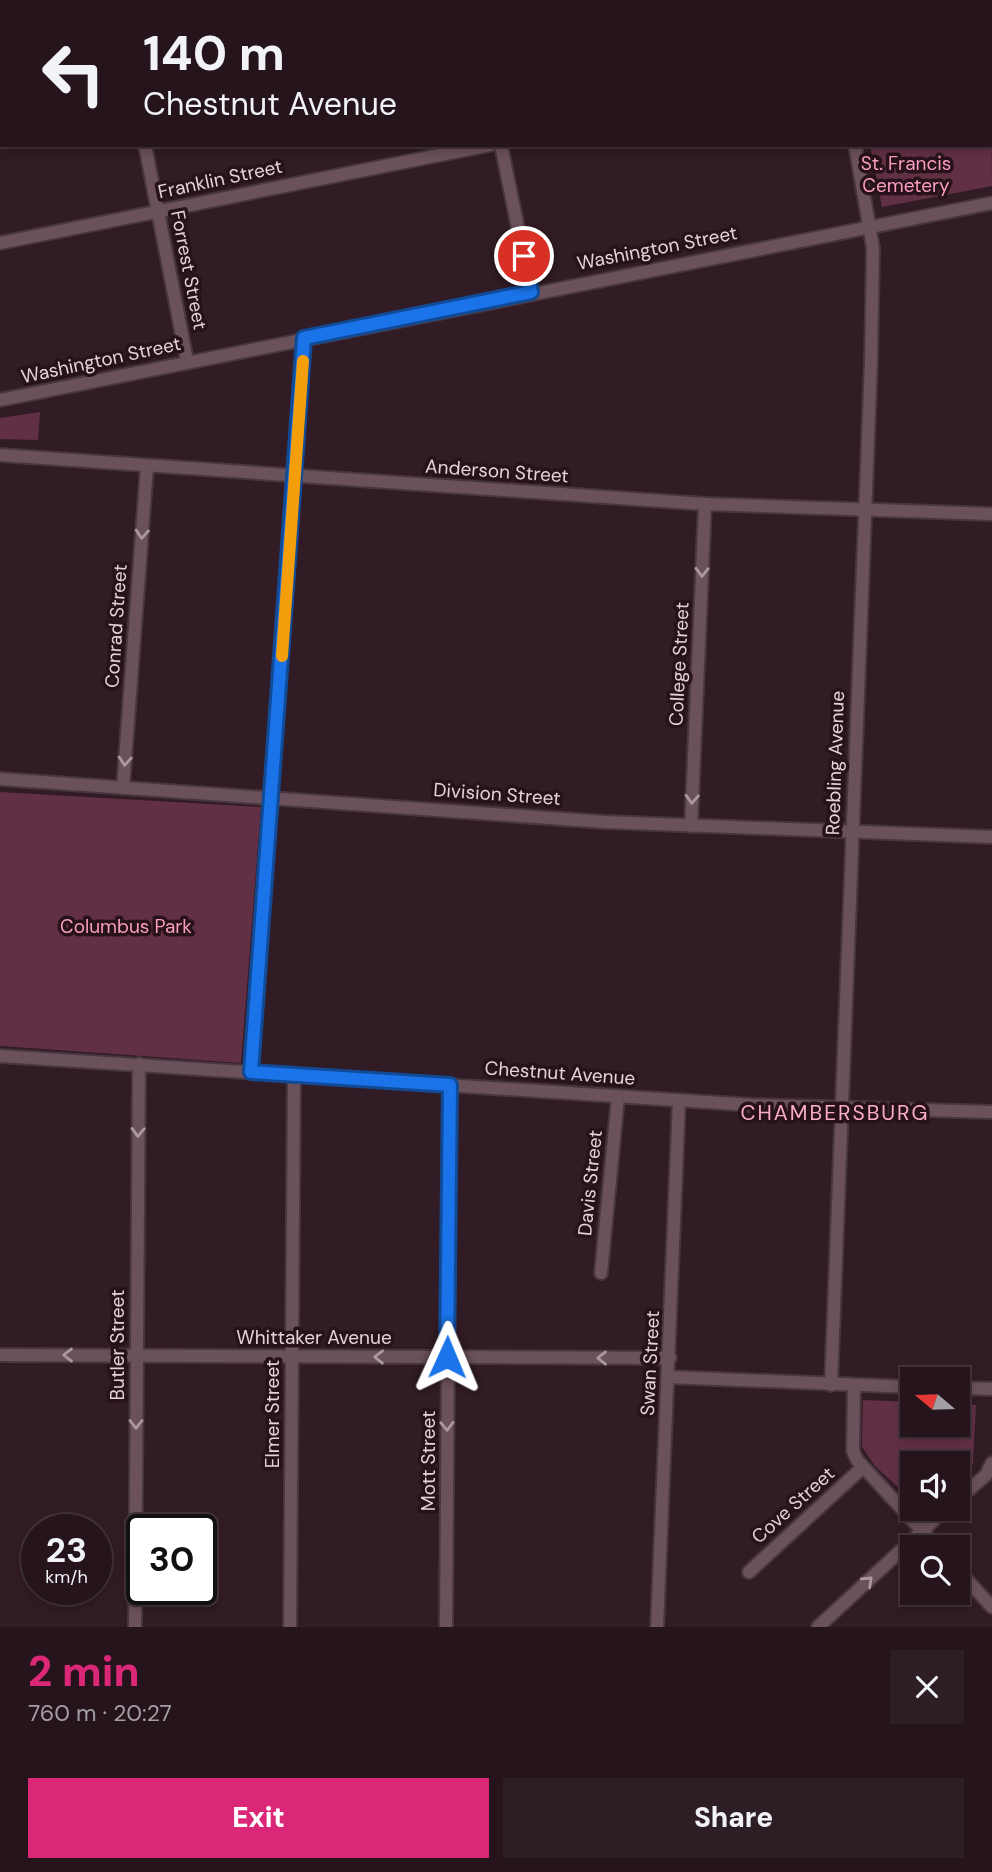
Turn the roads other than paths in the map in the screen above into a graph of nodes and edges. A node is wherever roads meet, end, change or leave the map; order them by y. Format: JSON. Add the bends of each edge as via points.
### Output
{"nodes":[{"id":1,"x":145,"y":147,"type":"edge"},
{"id":2,"x":480,"y":147,"type":"edge"},
{"id":3,"x":501,"y":147,"type":"edge"},
{"id":4,"x":855,"y":147,"type":"edge"},
{"id":5,"x":992,"y":202,"type":"edge"},
{"id":6,"x":158,"y":212,"type":"junction"},
{"id":7,"x":871,"y":225,"type":"junction"},
{"id":8,"x":0,"y":243,"type":"edge"},
{"id":9,"x":531,"y":292,"type":"junction"},
{"id":10,"x":304,"y":338,"type":"junction"},
{"id":11,"x":187,"y":361,"type":"junction"},
{"id":12,"x":0,"y":400,"type":"edge"},
{"id":13,"x":0,"y":455,"type":"edge"},
{"id":14,"x":147,"y":466,"type":"junction"},
{"id":15,"x":296,"y":476,"type":"junction"},
{"id":16,"x":705,"y":504,"type":"junction"},
{"id":17,"x":864,"y":509,"type":"junction"},
{"id":18,"x":992,"y":514,"type":"edge"},
{"id":19,"x":0,"y":779,"type":"edge"},
{"id":20,"x":123,"y":788,"type":"junction"},
{"id":21,"x":272,"y":797,"type":"junction"},
{"id":22,"x":691,"y":827,"type":"junction"},
{"id":23,"x":852,"y":832,"type":"junction"},
{"id":24,"x":992,"y":836,"type":"edge"},
{"id":25,"x":0,"y":1056,"type":"edge"},
{"id":26,"x":139,"y":1064,"type":"junction"},
{"id":27,"x":251,"y":1072,"type":"junction"},
{"id":28,"x":293,"y":1075,"type":"junction"},
{"id":29,"x":450,"y":1085,"type":"junction"},
{"id":30,"x":618,"y":1097,"type":"junction"},
{"id":31,"x":679,"y":1101,"type":"junction"},
{"id":32,"x":842,"y":1108,"type":"junction"},
{"id":33,"x":992,"y":1112,"type":"edge"},
{"id":34,"x":601,"y":1273,"type":"dead end"},
{"id":35,"x":0,"y":1355,"type":"edge"},
{"id":36,"x":136,"y":1355,"type":"junction"},
{"id":37,"x":292,"y":1355,"type":"junction"},
{"id":38,"x":447,"y":1357,"type":"junction"},
{"id":39,"x":670,"y":1358,"type":"junction"},
{"id":40,"x":668,"y":1377,"type":"junction"},
{"id":41,"x":831,"y":1385,"type":"junction"},
{"id":42,"x":855,"y":1386,"type":"junction"},
{"id":43,"x":900,"y":1387,"type":"edge"},
{"id":44,"x":970,"y":1388,"type":"edge"},
{"id":45,"x":992,"y":1389,"type":"edge"},
{"id":46,"x":992,"y":1463,"type":"edge"},
{"id":47,"x":863,"y":1468,"type":"junction"},
{"id":48,"x":970,"y":1489,"type":"edge"},
{"id":49,"x":933,"y":1521,"type":"edge"},
{"id":50,"x":922,"y":1531,"type":"junction"},
{"id":51,"x":926,"y":1535,"type":"edge"},
{"id":52,"x":749,"y":1572,"type":"dead end"},
{"id":53,"x":970,"y":1583,"type":"edge"},
{"id":54,"x":992,"y":1607,"type":"edge"},
{"id":55,"x":135,"y":1627,"type":"edge"},
{"id":56,"x":290,"y":1627,"type":"edge"},
{"id":57,"x":446,"y":1627,"type":"edge"},
{"id":58,"x":657,"y":1627,"type":"edge"},
{"id":59,"x":818,"y":1627,"type":"edge"}],
"edges":[{"from":1,"to":6,"type":"street","name":"Forrest Street"},
{"from":2,"to":6,"type":"street","name":"Franklin Street"},
{"from":3,"to":9,"type":"street"},
{"from":4,"to":7,"type":"street","name":"Roebling Avenue"},
{"from":5,"to":7,"type":"street","name":"Washington Street"},
{"from":6,"to":8,"type":"street","name":"Franklin Street"},
{"from":6,"to":11,"type":"street","name":"Forrest Street"},
{"from":7,"to":9,"type":"street","name":"Washington Street"},
{"from":7,"to":17,"type":"street","name":"Roebling Avenue"},
{"from":9,"to":10,"type":"street","name":"Washington Street"},
{"from":10,"to":11,"type":"street","name":"Washington Street"},
{"from":10,"to":15,"type":"street"},
{"from":11,"to":12,"type":"street","name":"Washington Street"},
{"from":13,"to":14,"type":"street","name":"Anderson Street"},
{"from":14,"to":15,"type":"street","name":"Anderson Street"},
{"from":14,"to":20,"type":"street","name":"Conrad Street","one_way":true},
{"from":15,"to":16,"type":"street","name":"Anderson Street"},
{"from":15,"to":21,"type":"street"},
{"from":16,"to":17,"type":"street","name":"Anderson Street"},
{"from":16,"to":22,"type":"street","name":"College Street","one_way":true},
{"from":17,"to":18,"type":"street","name":"Anderson Street"},
{"from":17,"to":23,"type":"street","name":"Roebling Avenue"},
{"from":19,"to":20,"type":"street","name":"Division Street"},
{"from":20,"to":21,"type":"street","name":"Division Street"},
{"from":21,"to":22,"type":"street","name":"Division Street"},
{"from":21,"to":27,"type":"street"},
{"from":22,"to":23,"type":"street","name":"Division Street"},
{"from":23,"to":24,"type":"street","name":"Division Street"},
{"from":23,"to":32,"type":"street","name":"Roebling Avenue"},
{"from":25,"to":26,"type":"street","name":"Chestnut Avenue"},
{"from":26,"to":27,"type":"street","name":"Chestnut Avenue"},
{"from":26,"to":36,"type":"street","name":"Butler Street","one_way":true},
{"from":27,"to":28,"type":"street","name":"Chestnut Avenue"},
{"from":28,"to":29,"type":"street","name":"Chestnut Avenue"},
{"from":28,"to":37,"type":"street","name":"Elmer Street"},
{"from":29,"to":30,"type":"street","name":"Chestnut Avenue"},
{"from":29,"to":38,"type":"street","name":"Mott Street"},
{"from":30,"to":31,"type":"street","name":"Chestnut Avenue"},
{"from":30,"to":34,"type":"street","name":"Davis Street"},
{"from":31,"to":32,"type":"street","name":"Chestnut Avenue"},
{"from":31,"to":39,"type":"street","name":"Swan Street"},
{"from":32,"to":33,"type":"street","name":"Chestnut Avenue"},
{"from":32,"to":41,"type":"street","name":"Roebling Avenue"},
{"from":36,"to":35,"type":"street","name":"Whittaker Avenue","one_way":true},
{"from":36,"to":37,"type":"street","name":"Whittaker Avenue"},
{"from":36,"to":55,"type":"street","name":"Butler Street","one_way":true},
{"from":38,"to":37,"type":"street","name":"Whittaker Avenue","one_way":true},
{"from":37,"to":56,"type":"street","name":"Elmer Street"},
{"from":39,"to":38,"type":"street","name":"Whittaker Avenue","one_way":true},
{"from":38,"to":57,"type":"street","name":"Mott Street","one_way":true},
{"from":39,"to":40,"type":"street","name":"Swan Street"},
{"from":40,"to":41,"type":"street"},
{"from":40,"to":58,"type":"street","name":"Swan Street"},
{"from":41,"to":42,"type":"street"},
{"from":42,"to":43,"type":"street"},
{"from":42,"to":47,"type":"street","via":[[853,1451]]},
{"from":44,"to":45,"type":"street"},
{"from":46,"to":48,"type":"street"},
{"from":47,"to":50,"type":"street"},
{"from":47,"to":52,"type":"street","name":"Cove Street"},
{"from":49,"to":50,"type":"street"},
{"from":50,"to":51,"type":"street"},
{"from":59,"to":50,"type":"street","one_way":true},
{"from":53,"to":54,"type":"street"}]}
